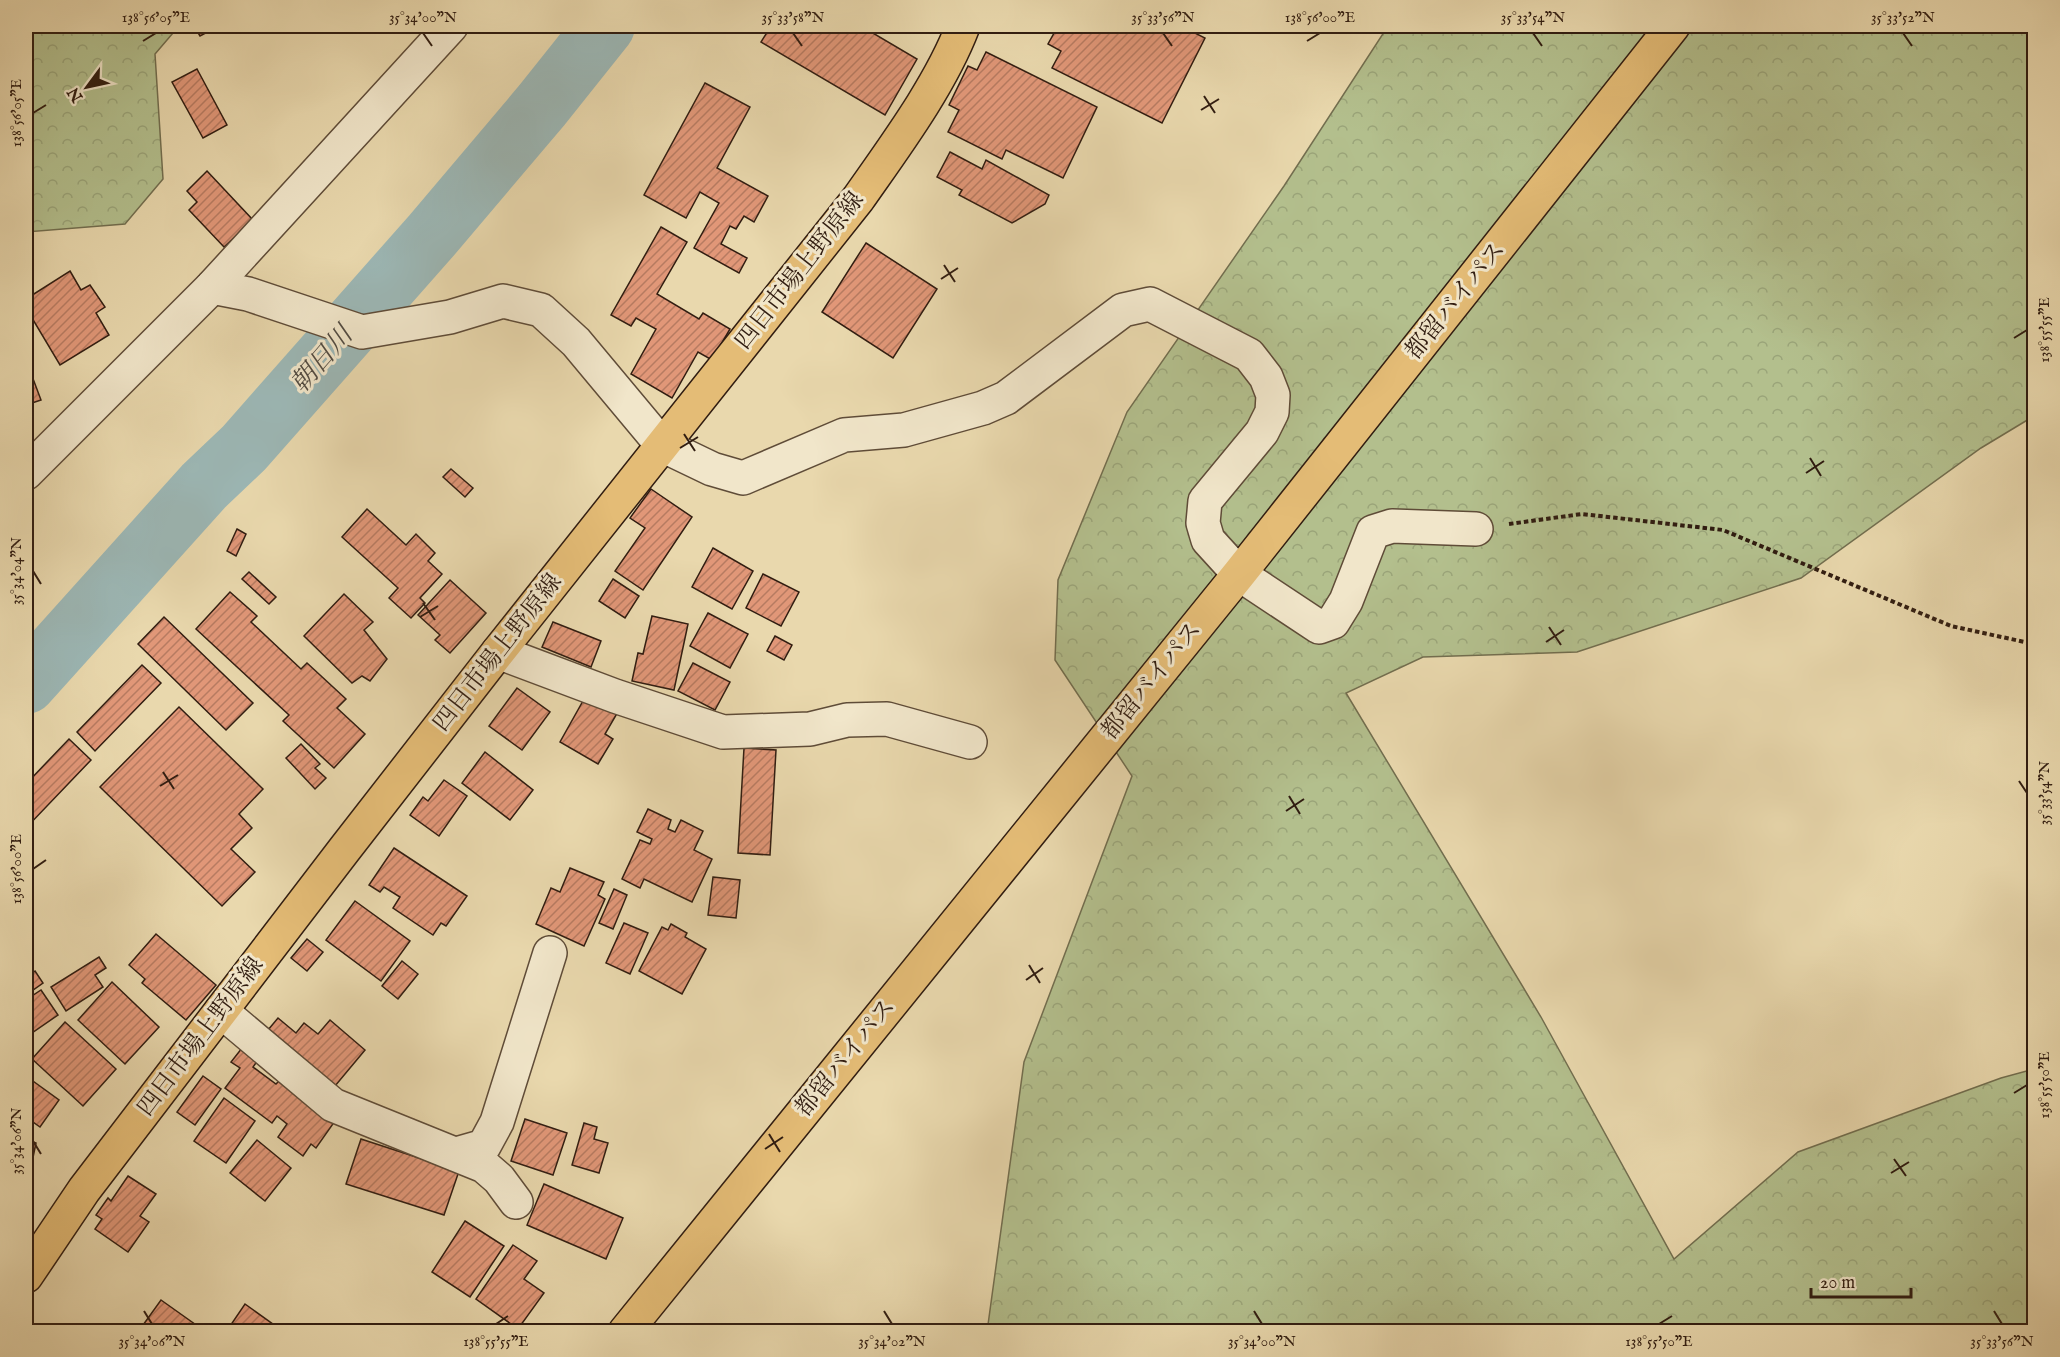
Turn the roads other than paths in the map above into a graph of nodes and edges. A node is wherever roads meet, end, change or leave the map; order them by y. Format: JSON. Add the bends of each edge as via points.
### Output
{"nodes":[{"id":1,"x":451,"y":26,"type":"edge"},
{"id":2,"x":963,"y":26,"type":"edge"},
{"id":3,"x":1673,"y":26,"type":"edge"},
{"id":4,"x":212,"y":287,"type":"junction"},
{"id":5,"x":662,"y":446,"type":"junction"},
{"id":6,"x":26,"y":473,"type":"edge"},
{"id":7,"x":1476,"y":529,"type":"road end"},
{"id":8,"x":1239,"y":574,"type":"junction"},
{"id":9,"x":498,"y":652,"type":"junction"},
{"id":10,"x":970,"y":742,"type":"dead end"},
{"id":11,"x":550,"y":953,"type":"dead end"},
{"id":12,"x":221,"y":1011,"type":"junction"},
{"id":13,"x":456,"y":1154,"type":"junction"},
{"id":14,"x":516,"y":1202,"type":"dead end"},
{"id":15,"x":26,"y":1276,"type":"edge"},
{"id":16,"x":625,"y":1332,"type":"edge"}],
"edges":[{"from":1,"to":4,"type":"street"},
{"from":2,"to":5,"type":"main road","name":"四日市場上野原線","via":[[912,121],[858,199]]},
{"from":3,"to":8,"type":"main road","name":"都留バイパス"},
{"from":4,"to":5,"type":"street","via":[[248,294],[362,332],[450,317],[503,301],[541,310],[576,342]]},
{"from":4,"to":6,"type":"street"},
{"from":5,"to":8,"type":"street","via":[[712,469],[743,478],[844,435],[904,430],[983,408],[1006,398],[1123,310],[1150,304],[1249,355],[1266,377],[1273,395],[1272,412],[1262,432],[1206,501],[1203,523],[1208,540]]},
{"from":5,"to":9,"type":"main road","name":"四日市場上野原線"},
{"from":7,"to":8,"type":"street","via":[[1392,526],[1373,532],[1346,601],[1333,622],[1319,627]]},
{"from":8,"to":16,"type":"main road","name":"都留バイパス"},
{"from":9,"to":10,"type":"street","via":[[723,732],[810,729],[846,720],[886,719]]},
{"from":9,"to":12,"type":"main road","name":"四日市場上野原線"},
{"from":11,"to":13,"type":"street","via":[[497,1122],[484,1146]]},
{"from":12,"to":13,"type":"street","via":[[333,1105]]},
{"from":12,"to":15,"type":"main road","name":"四日市場上野原線","via":[[84,1190]]},
{"from":13,"to":14,"type":"street","via":[[484,1166]]}]}
